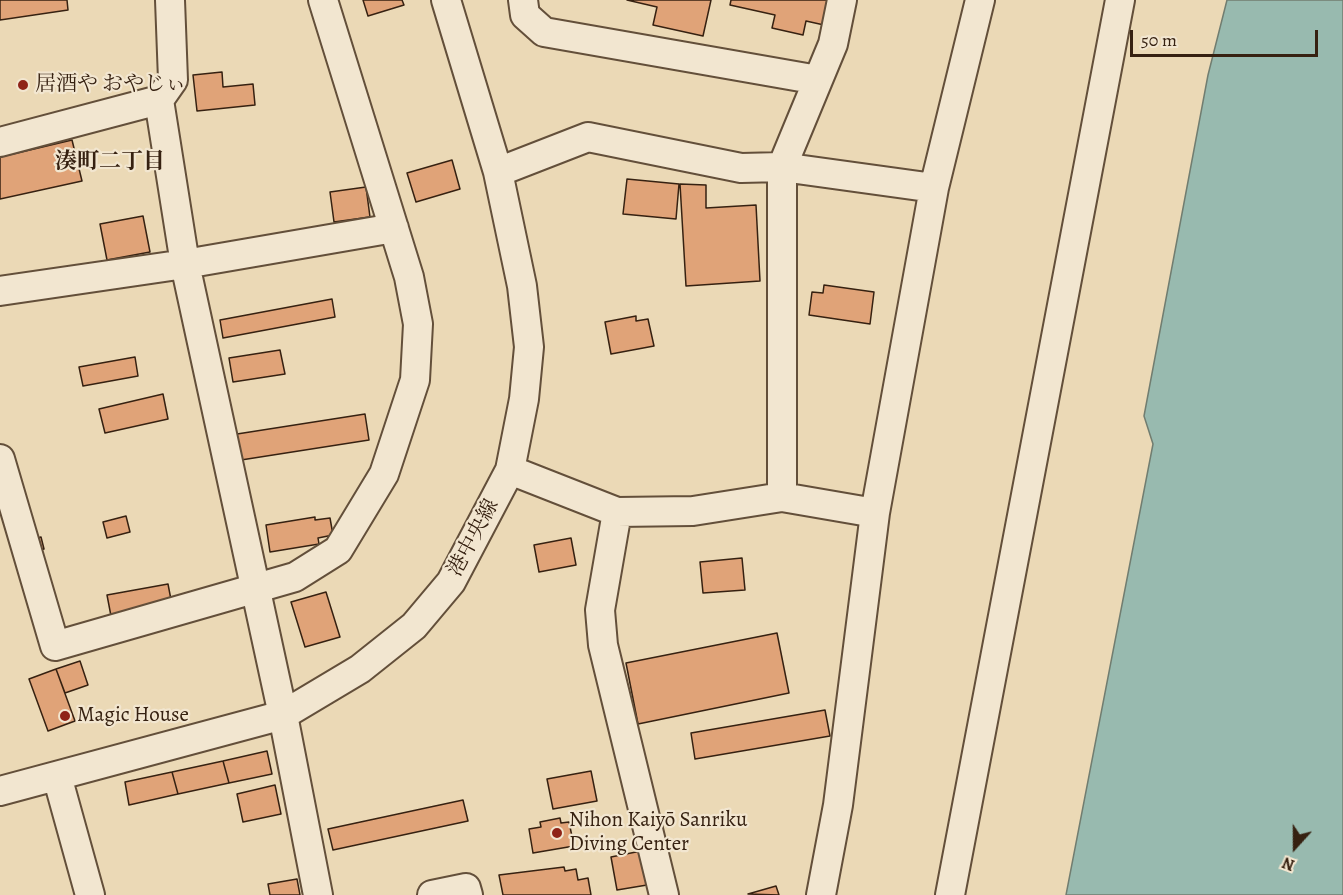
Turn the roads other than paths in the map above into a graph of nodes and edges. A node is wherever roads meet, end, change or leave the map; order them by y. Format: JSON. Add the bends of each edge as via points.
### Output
{"nodes":[{"id":1,"x":170,"y":0,"type":"edge"},
{"id":2,"x":322,"y":0,"type":"edge"},
{"id":3,"x":446,"y":0,"type":"edge"},
{"id":4,"x":523,"y":0,"type":"edge"},
{"id":5,"x":842,"y":0,"type":"edge"},
{"id":6,"x":980,"y":0,"type":"edge"},
{"id":7,"x":1120,"y":0,"type":"edge"},
{"id":8,"x":818,"y":80,"type":"junction"},
{"id":9,"x":159,"y":100,"type":"junction"},
{"id":10,"x":0,"y":142,"type":"edge"},
{"id":11,"x":782,"y":167,"type":"junction"},
{"id":12,"x":498,"y":172,"type":"junction"},
{"id":13,"x":934,"y":188,"type":"junction"},
{"id":14,"x":394,"y":228,"type":"junction"},
{"id":15,"x":185,"y":264,"type":"junction"},
{"id":16,"x":0,"y":291,"type":"edge"},
{"id":17,"x":0,"y":459,"type":"edge"},
{"id":18,"x":510,"y":470,"type":"junction"},
{"id":19,"x":782,"y":496,"type":"junction"},
{"id":20,"x":617,"y":512,"type":"junction"},
{"id":21,"x":876,"y":513,"type":"junction"},
{"id":22,"x":256,"y":590,"type":"junction"},
{"id":23,"x":283,"y":715,"type":"junction"},
{"id":24,"x":57,"y":776,"type":"junction"},
{"id":25,"x":0,"y":791,"type":"edge"},
{"id":26,"x":90,"y":895,"type":"edge"},
{"id":27,"x":318,"y":895,"type":"edge"},
{"id":28,"x":432,"y":895,"type":"edge"},
{"id":29,"x":468,"y":895,"type":"edge"},
{"id":30,"x":664,"y":895,"type":"edge"},
{"id":31,"x":821,"y":895,"type":"edge"},
{"id":32,"x":950,"y":895,"type":"edge"}],
"edges":[{"from":1,"to":9,"type":"street","via":[[173,80]]},
{"from":2,"to":14,"type":"street"},
{"from":3,"to":12,"type":"street","name":"港中央線"},
{"from":4,"to":8,"type":"street","via":[[525,15],[544,32]]},
{"from":5,"to":8,"type":"street","via":[[833,44]]},
{"from":6,"to":13,"type":"street"},
{"from":7,"to":32,"type":"street"},
{"from":8,"to":11,"type":"street"},
{"from":9,"to":10,"type":"street"},
{"from":9,"to":15,"type":"street"},
{"from":11,"to":12,"type":"street","via":[[741,168],[588,137]]},
{"from":11,"to":13,"type":"street"},
{"from":11,"to":19,"type":"street"},
{"from":12,"to":18,"type":"street","name":"港中央線","via":[[522,286],[529,347]]},
{"from":13,"to":21,"type":"street"},
{"from":14,"to":15,"type":"street"},
{"from":14,"to":22,"type":"street","via":[[418,324],[415,380],[384,474],[338,550],[295,577]]},
{"from":15,"to":16,"type":"street"},
{"from":15,"to":22,"type":"street"},
{"from":17,"to":22,"type":"street","via":[[55,646]]},
{"from":18,"to":20,"type":"street"},
{"from":18,"to":23,"type":"street","name":"港中央線","via":[[451,582],[414,627],[360,669]]},
{"from":19,"to":20,"type":"street","via":[[693,511]]},
{"from":19,"to":21,"type":"street"},
{"from":20,"to":30,"type":"street","via":[[600,610],[603,645]]},
{"from":21,"to":31,"type":"street","via":[[838,805]]},
{"from":22,"to":23,"type":"street"},
{"from":23,"to":24,"type":"street","name":"港中央線"},
{"from":23,"to":27,"type":"street"},
{"from":24,"to":25,"type":"street","name":"港中央線"},
{"from":24,"to":26,"type":"street"},
{"from":28,"to":29,"type":"street","via":[[466,888]]}]}
